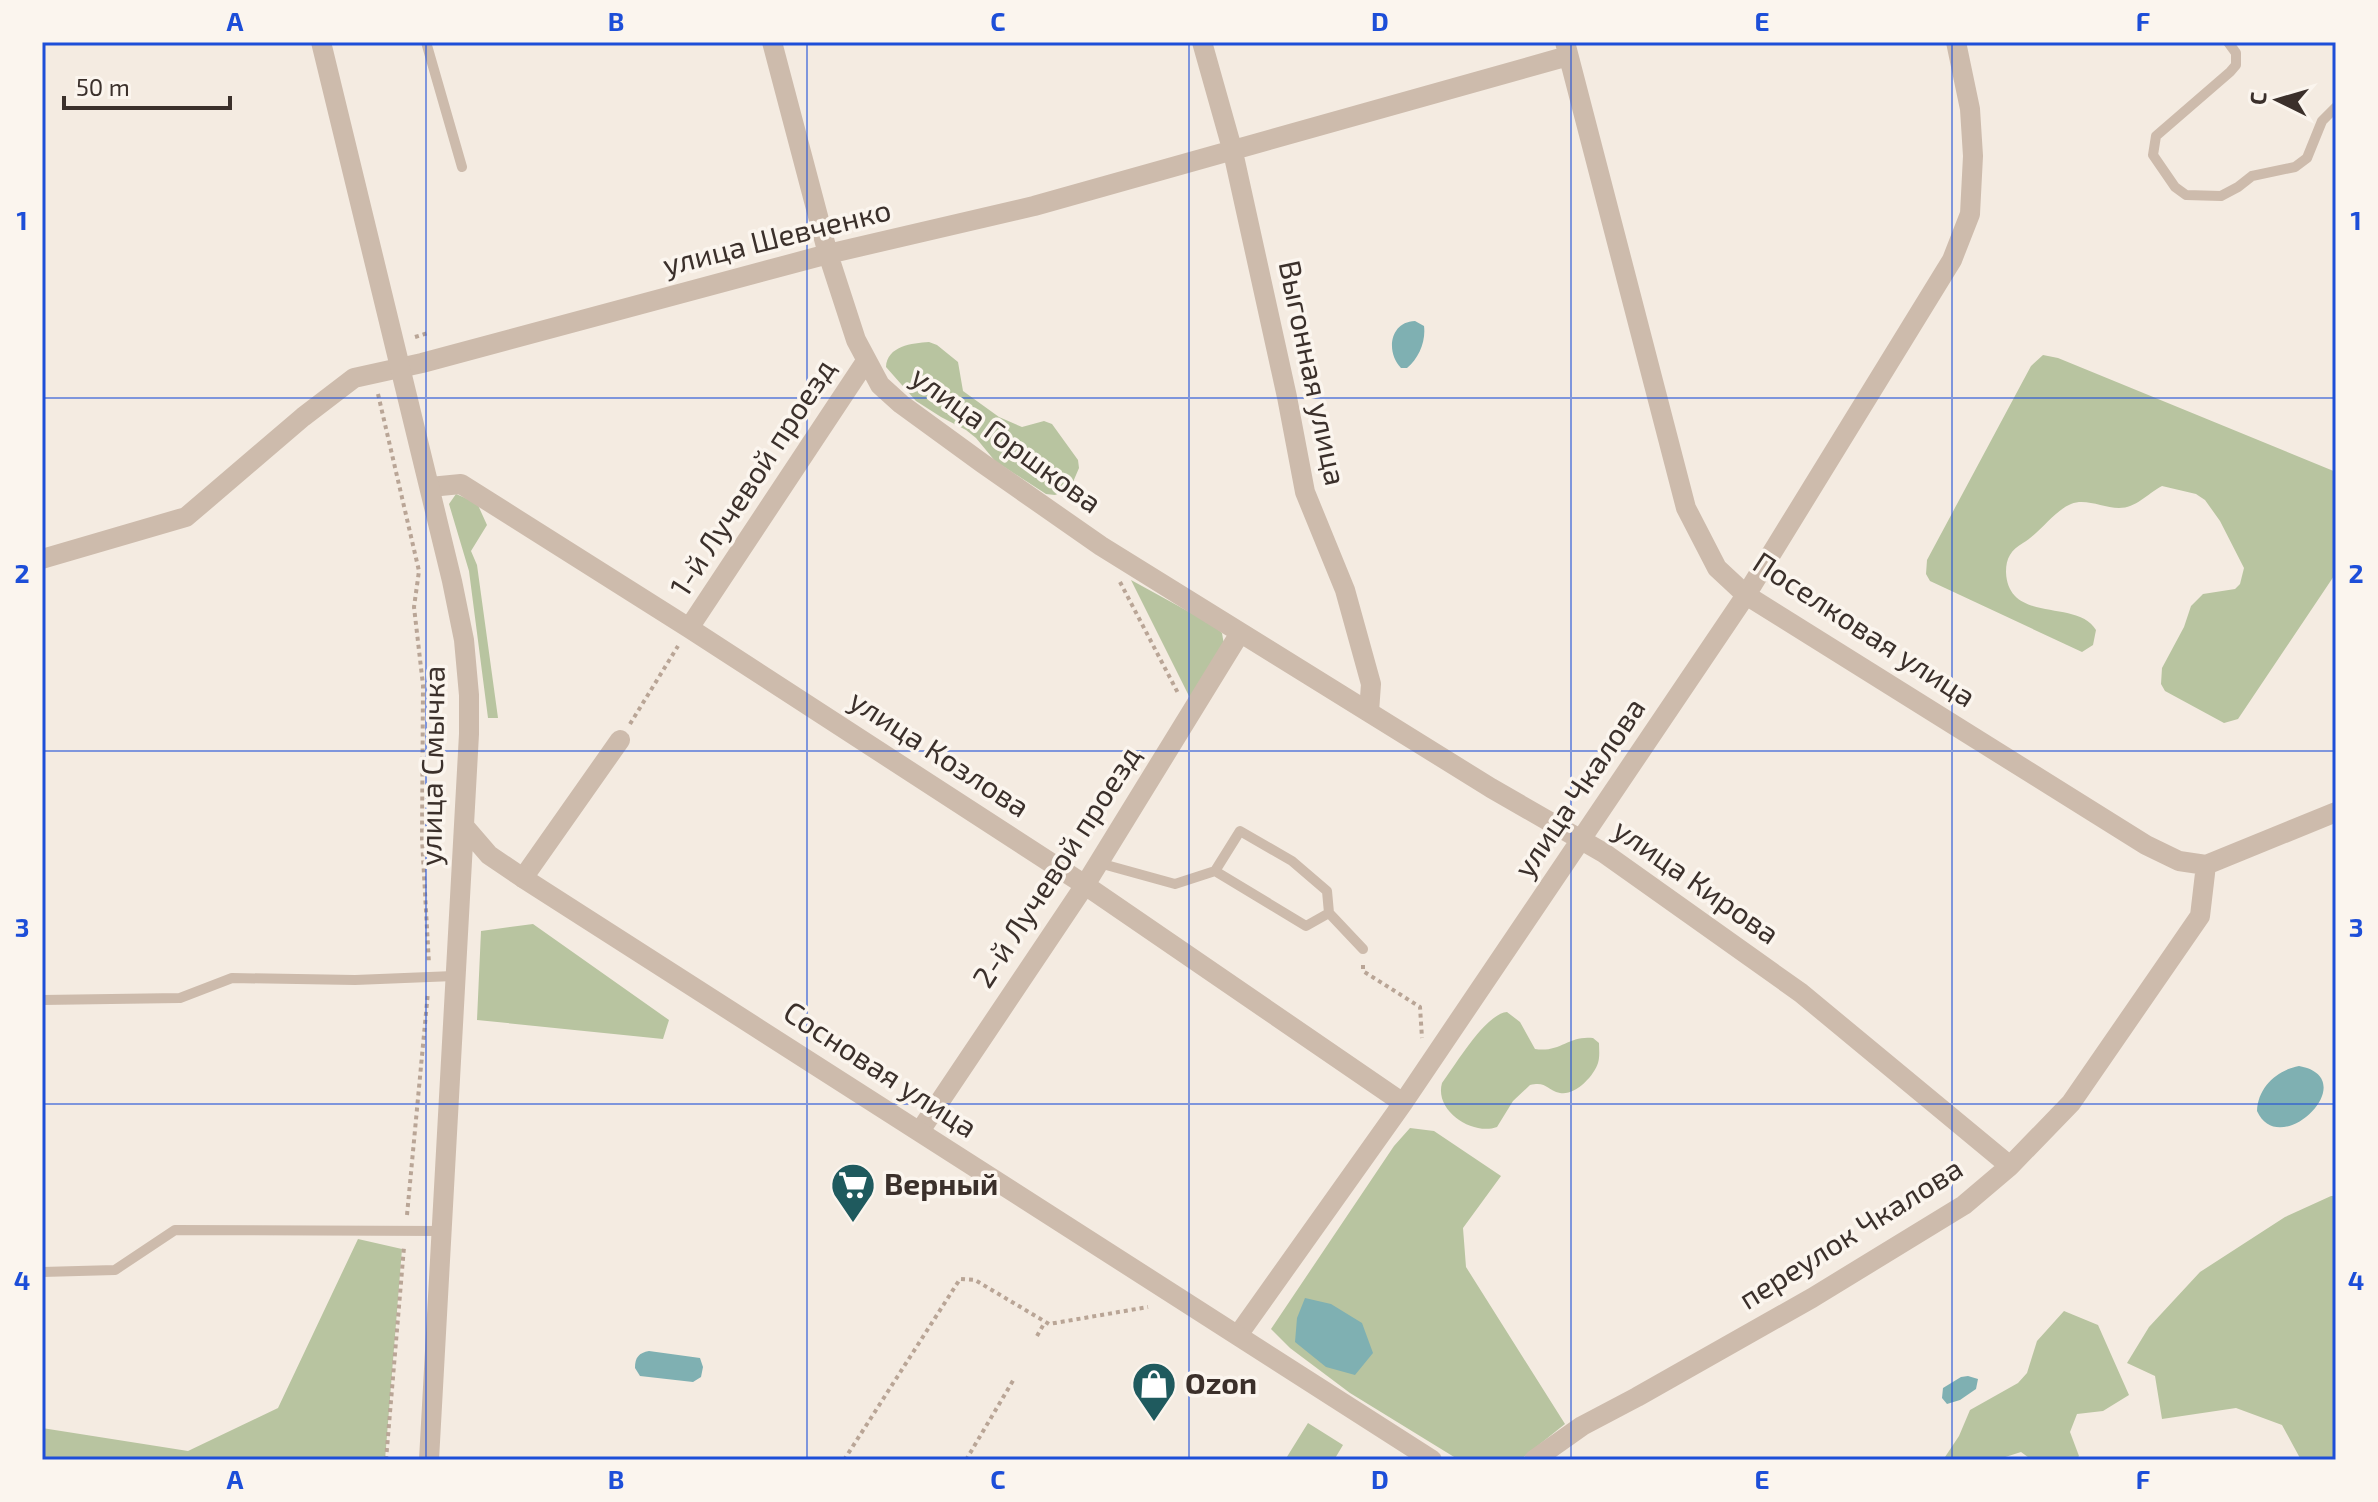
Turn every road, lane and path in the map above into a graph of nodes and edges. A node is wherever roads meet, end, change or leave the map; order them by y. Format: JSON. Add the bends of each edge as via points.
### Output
{"nodes":[{"id":1,"x":321,"y":42,"type":"edge"},
{"id":2,"x":426,"y":42,"type":"edge"},
{"id":3,"x":772,"y":42,"type":"edge"},
{"id":4,"x":1202,"y":42,"type":"edge"},
{"id":5,"x":1956,"y":42,"type":"edge"},
{"id":6,"x":2228,"y":42,"type":"edge"},
{"id":7,"x":1566,"y":49,"type":"edge"},
{"id":8,"x":2336,"y":107,"type":"edge"},
{"id":9,"x":1233,"y":152,"type":"junction"},
{"id":10,"x":462,"y":167,"type":"dead end"},
{"id":11,"x":828,"y":254,"type":"junction"},
{"id":12,"x":866,"y":361,"type":"junction"},
{"id":13,"x":399,"y":368,"type":"junction"},
{"id":14,"x":373,"y":374,"type":"junction"},
{"id":15,"x":430,"y":487,"type":"junction"},
{"id":16,"x":1101,"y":546,"type":"junction"},
{"id":17,"x":42,"y":559,"type":"edge"},
{"id":18,"x":1746,"y":595,"type":"junction"},
{"id":19,"x":689,"y":628,"type":"junction"},
{"id":20,"x":1240,"y":633,"type":"junction"},
{"id":21,"x":1369,"y":712,"type":"junction"},
{"id":22,"x":1190,"y":715,"type":"junction"},
{"id":23,"x":620,"y":740,"type":"joint"},
{"id":24,"x":2336,"y":812,"type":"edge"},
{"id":25,"x":464,"y":826,"type":"junction"},
{"id":26,"x":1582,"y":839,"type":"junction"},
{"id":27,"x":1099,"y":863,"type":"junction"},
{"id":28,"x":2206,"y":865,"type":"junction"},
{"id":29,"x":1215,"y":871,"type":"junction"},
{"id":30,"x":523,"y":878,"type":"junction"},
{"id":31,"x":1085,"y":885,"type":"junction"},
{"id":32,"x":1329,"y":913,"type":"junction"},
{"id":33,"x":1363,"y":949,"type":"joint"},
{"id":34,"x":429,"y":976,"type":"junction"},
{"id":35,"x":454,"y":976,"type":"junction"},
{"id":36,"x":42,"y":1000,"type":"edge"},
{"id":37,"x":1425,"y":1072,"type":"junction"},
{"id":38,"x":1403,"y":1103,"type":"junction"},
{"id":39,"x":920,"y":1131,"type":"junction"},
{"id":40,"x":2010,"y":1166,"type":"junction"},
{"id":41,"x":406,"y":1231,"type":"junction"},
{"id":42,"x":441,"y":1231,"type":"junction"},
{"id":43,"x":42,"y":1272,"type":"edge"},
{"id":44,"x":1148,"y":1307,"type":"dead end"},
{"id":45,"x":1045,"y":1322,"type":"junction"},
{"id":46,"x":1238,"y":1335,"type":"junction"},
{"id":47,"x":1037,"y":1336,"type":"dead end"},
{"id":48,"x":1014,"y":1379,"type":"dead end"},
{"id":49,"x":386,"y":1460,"type":"edge"},
{"id":50,"x":429,"y":1460,"type":"edge"},
{"id":51,"x":844,"y":1460,"type":"edge"},
{"id":52,"x":966,"y":1460,"type":"edge"},
{"id":53,"x":1432,"y":1460,"type":"edge"},
{"id":54,"x":1534,"y":1460,"type":"edge"}],
"edges":[{"from":1,"to":13,"type":"street","name":"улица Смычка"},
{"from":2,"to":10,"type":"lane"},
{"from":3,"to":11,"type":"street","name":"улица Горшкова"},
{"from":4,"to":9,"type":"street","name":"Выгонная улица"},
{"from":5,"to":18,"type":"street","name":"улица Чкалова","via":[[1970,109],[1970,214],[1952,260]]},
{"from":6,"to":8,"type":"lane","via":[[2236,65],[2156,136],[2153,155],[2186,195],[2221,196],[2252,176],[2295,167],[2307,158],[2322,121]]},
{"from":7,"to":9,"type":"street","name":"улица Шевченко"},
{"from":7,"to":18,"type":"street","name":"Поселковая улица","via":[[1686,508],[1717,568]]},
{"from":9,"to":11,"type":"street","name":"улица Шевченко"},
{"from":9,"to":21,"type":"street","name":"Выгонная улица","via":[[1305,492],[1345,590],[1371,684]]},
{"from":11,"to":12,"type":"street","name":"улица Горшкова"},
{"from":11,"to":13,"type":"street","name":"улица Шевченко"},
{"from":12,"to":16,"type":"street","name":"улица Горшкова","via":[[880,385],[912,412]]},
{"from":12,"to":19,"type":"street","name":"1-й Лучевой проезд"},
{"from":13,"to":14,"type":"street","name":"улица Шевченко"},
{"from":13,"to":15,"type":"street","name":"улица Смычка"},
{"from":14,"to":17,"type":"street","name":"улица Шевченко","via":[[344,385],[186,517]]},
{"from":14,"to":34,"type":"path","via":[[419,571],[414,607],[423,685],[422,839]]},
{"from":15,"to":19,"type":"street","name":"улица Козлова","via":[[461,484]]},
{"from":15,"to":25,"type":"street","name":"улица Смычка","via":[[466,654]]},
{"from":16,"to":20,"type":"street","name":"улица Горшкова"},
{"from":16,"to":22,"type":"path"},
{"from":18,"to":26,"type":"street","name":"улица Чкалова"},
{"from":18,"to":28,"type":"street","name":"Поселковая улица","via":[[2146,845],[2179,861]]},
{"from":19,"to":23,"type":"path"},
{"from":19,"to":31,"type":"street","name":"улица Козлова"},
{"from":20,"to":21,"type":"street","name":"улица Кирова"},
{"from":20,"to":22,"type":"street","name":"2-й Лучевой проезд"},
{"from":21,"to":26,"type":"street","name":"улица Кирова"},
{"from":22,"to":27,"type":"street","name":"2-й Лучевой проезд"},
{"from":23,"to":30,"type":"street"},
{"from":24,"to":28,"type":"street"},
{"from":25,"to":30,"type":"street","name":"Сосновая улица","via":[[489,855]]},
{"from":25,"to":35,"type":"street","name":"улица Смычка"},
{"from":26,"to":37,"type":"street","name":"улица Чкалова"},
{"from":26,"to":40,"type":"street","name":"улица Кирова","via":[[1801,993]]},
{"from":27,"to":29,"type":"lane","via":[[1175,884]]},
{"from":27,"to":31,"type":"street","name":"2-й Лучевой проезд"},
{"from":28,"to":40,"type":"street","name":"переулок Чкалова","via":[[2200,916],[2071,1103]]},
{"from":29,"to":32,"type":"lane","via":[[1306,926]]},
{"from":29,"to":32,"type":"lane","via":[[1240,831],[1292,861],[1327,891]]},
{"from":30,"to":39,"type":"street","name":"Сосновая улица"},
{"from":31,"to":38,"type":"street","name":"улица Козлова"},
{"from":31,"to":39,"type":"street","name":"2-й Лучевой проезд"},
{"from":32,"to":33,"type":"lane"},
{"from":33,"to":37,"type":"path","via":[[1363,971],[1420,1007]]},
{"from":34,"to":35,"type":"lane"},
{"from":34,"to":36,"type":"lane","via":[[232,978],[180,998]]},
{"from":34,"to":41,"type":"path"},
{"from":35,"to":42,"type":"street","name":"улица Смычка"},
{"from":37,"to":38,"type":"street","name":"улица Чкалова"},
{"from":38,"to":46,"type":"street","name":"улица Чкалова"},
{"from":39,"to":46,"type":"street","name":"Сосновая улица"},
{"from":40,"to":54,"type":"street","name":"переулок Чкалова","via":[[1964,1205],[1812,1298],[1582,1426]]},
{"from":41,"to":42,"type":"lane"},
{"from":41,"to":43,"type":"lane","via":[[175,1230],[115,1270]]},
{"from":41,"to":49,"type":"path"},
{"from":42,"to":50,"type":"street","name":"улица Смычка"},
{"from":44,"to":45,"type":"path"},
{"from":45,"to":47,"type":"path"},
{"from":45,"to":51,"type":"path","via":[[975,1280],[960,1279]]},
{"from":46,"to":53,"type":"street","name":"Сосновая улица"},
{"from":48,"to":52,"type":"path"}]}
